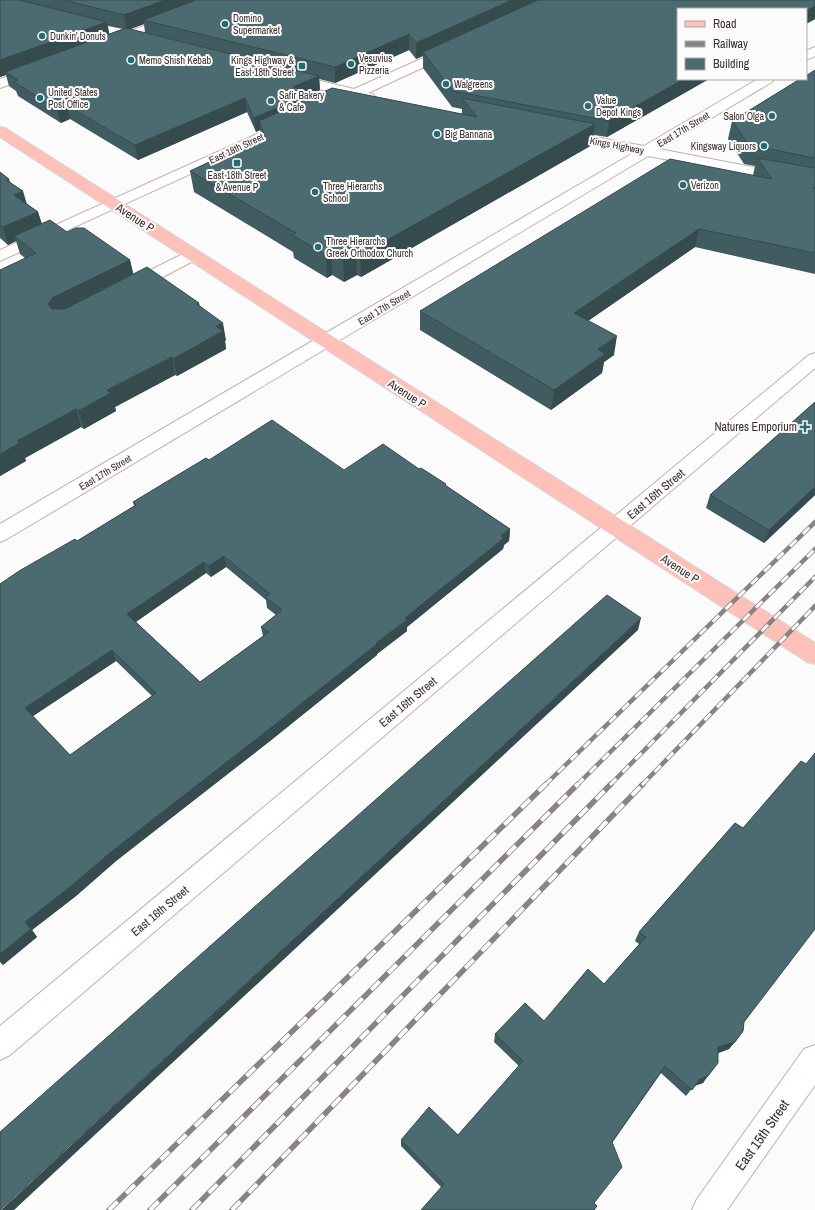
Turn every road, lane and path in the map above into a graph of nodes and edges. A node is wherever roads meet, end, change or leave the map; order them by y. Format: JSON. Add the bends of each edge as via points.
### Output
{"nodes":[{"id":1,"x":224,"y":0,"type":"edge"},
{"id":2,"x":105,"y":31,"type":"edge"},
{"id":3,"x":126,"y":37,"type":"junction"},
{"id":4,"x":149,"y":42,"type":"edge"},
{"id":5,"x":101,"y":46,"type":"edge"},
{"id":6,"x":458,"y":46,"type":"edge"},
{"id":7,"x":43,"y":68,"type":"edge"},
{"id":8,"x":280,"y":75,"type":"edge"},
{"id":9,"x":765,"y":80,"type":"edge"},
{"id":10,"x":0,"y":84,"type":"edge"},
{"id":11,"x":355,"y":94,"type":"junction"},
{"id":12,"x":380,"y":99,"type":"edge"},
{"id":13,"x":336,"y":102,"type":"edge"},
{"id":14,"x":301,"y":118,"type":"edge"},
{"id":15,"x":0,"y":131,"type":"edge"},
{"id":16,"x":550,"y":132,"type":"edge"},
{"id":17,"x":646,"y":151,"type":"junction"},
{"id":18,"x":815,"y":183,"type":"edge"},
{"id":19,"x":113,"y":204,"type":"junction"},
{"id":20,"x":193,"y":255,"type":"junction"},
{"id":21,"x":0,"y":256,"type":"edge"},
{"id":22,"x":119,"y":293,"type":"edge"},
{"id":23,"x":326,"y":341,"type":"junction"},
{"id":24,"x":815,"y":359,"type":"edge"},
{"id":25,"x":616,"y":528,"type":"junction"},
{"id":26,"x":0,"y":534,"type":"edge"},
{"id":27,"x":815,"y":655,"type":"edge"},
{"id":28,"x":0,"y":1045,"type":"edge"},
{"id":29,"x":815,"y":1060,"type":"edge"},
{"id":30,"x":708,"y":1210,"type":"edge"}],
"edges":[{"from":1,"to":3,"type":"street"},
{"from":2,"to":3,"type":"street"},
{"from":3,"to":4,"type":"street"},
{"from":3,"to":5,"type":"street"},
{"from":6,"to":11,"type":"street"},
{"from":7,"to":10,"type":"street"},
{"from":8,"to":11,"type":"street"},
{"from":9,"to":17,"type":"street","name":"East 17th Street"},
{"from":11,"to":12,"type":"street"},
{"from":11,"to":13,"type":"street"},
{"from":14,"to":19,"type":"street","name":"East 18th Street"},
{"from":15,"to":19,"type":"main road","name":"Avenue P"},
{"from":16,"to":17,"type":"street","name":"Kings Highway"},
{"from":17,"to":18,"type":"street","name":"Kings Highway"},
{"from":17,"to":23,"type":"street","name":"East 17th Street"},
{"from":19,"to":20,"type":"main road","name":"Avenue P"},
{"from":19,"to":21,"type":"street","name":"East 18th Street"},
{"from":20,"to":22,"type":"street"},
{"from":20,"to":23,"type":"main road","name":"Avenue P"},
{"from":23,"to":25,"type":"main road","name":"Avenue P"},
{"from":23,"to":26,"type":"street","name":"East 17th Street"},
{"from":24,"to":25,"type":"street","name":"East 16th Street"},
{"from":25,"to":27,"type":"main road","name":"Avenue P"},
{"from":25,"to":28,"type":"street","name":"East 16th Street"},
{"from":29,"to":30,"type":"street","name":"East 15th Street"}]}
